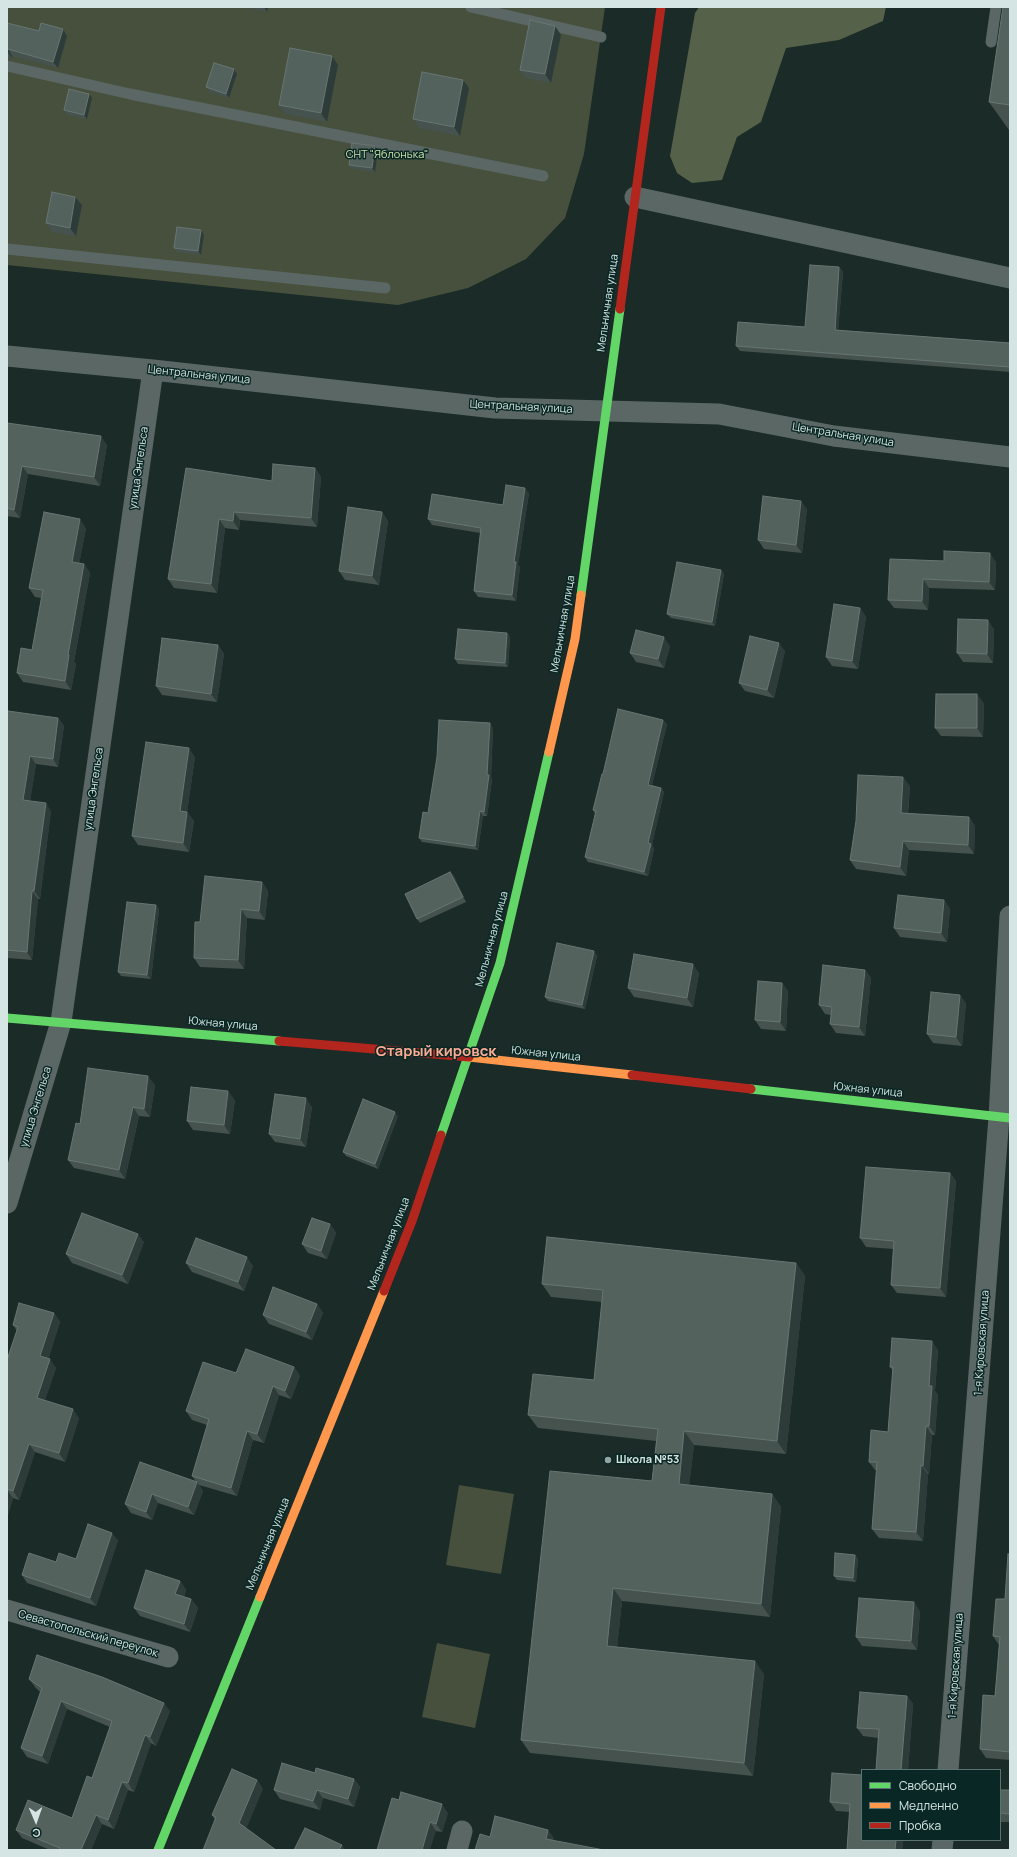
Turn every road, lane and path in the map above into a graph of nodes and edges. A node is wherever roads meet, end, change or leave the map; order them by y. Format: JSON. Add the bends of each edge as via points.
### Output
{"nodes":[{"id":1,"x":471,"y":7,"type":"edge"},
{"id":2,"x":660,"y":7,"type":"edge"},
{"id":3,"x":996,"y":7,"type":"edge"},
{"id":4,"x":601,"y":37,"type":"dead end"},
{"id":5,"x":991,"y":42,"type":"dead end"},
{"id":6,"x":7,"y":66,"type":"edge"},
{"id":7,"x":543,"y":176,"type":"dead end"},
{"id":8,"x":634,"y":197,"type":"junction"},
{"id":9,"x":7,"y":249,"type":"edge"},
{"id":10,"x":1010,"y":278,"type":"edge"},
{"id":11,"x":386,"y":288,"type":"dead end"},
{"id":12,"x":7,"y":356,"type":"edge"},
{"id":13,"x":153,"y":370,"type":"junction"},
{"id":14,"x":607,"y":410,"type":"junction"},
{"id":15,"x":1010,"y":457,"type":"edge"},
{"id":16,"x":1010,"y":916,"type":"edge"},
{"id":17,"x":7,"y":1018,"type":"edge"},
{"id":18,"x":61,"y":1022,"type":"junction"},
{"id":19,"x":469,"y":1057,"type":"junction"},
{"id":20,"x":1005,"y":1118,"type":"edge"},
{"id":21,"x":7,"y":1202,"type":"edge"},
{"id":22,"x":7,"y":1610,"type":"edge"},
{"id":23,"x":168,"y":1658,"type":"dead end"},
{"id":24,"x":948,"y":1769,"type":"edge"},
{"id":25,"x":158,"y":1850,"type":"edge"}],
"edges":[{"from":1,"to":4,"type":"lane"},
{"from":2,"to":8,"type":"main road","name":"Мельничная улица"},
{"from":3,"to":5,"type":"lane"},
{"from":6,"to":7,"type":"lane","via":[[130,94]]},
{"from":8,"to":10,"type":"street"},
{"from":8,"to":14,"type":"main road","name":"Мельничная улица"},
{"from":9,"to":11,"type":"lane"},
{"from":12,"to":13,"type":"street","name":"Центральная улица"},
{"from":13,"to":14,"type":"street","name":"Центральная улица","via":[[495,408]]},
{"from":13,"to":18,"type":"street","name":"улица Энгельса"},
{"from":14,"to":15,"type":"street","name":"Центральная улица","via":[[719,414],[834,436]]},
{"from":14,"to":19,"type":"main road","name":"Мельничная улица","via":[[574,639],[500,963]]},
{"from":16,"to":20,"type":"street","name":"1-я Кировская улица"},
{"from":17,"to":18,"type":"main road","name":"Южная улица"},
{"from":18,"to":19,"type":"main road","name":"Южная улица"},
{"from":18,"to":21,"type":"street","name":"улица Энгельса"},
{"from":19,"to":20,"type":"main road","name":"Южная улица"},
{"from":19,"to":25,"type":"main road","name":"Мельничная улица","via":[[412,1221]]},
{"from":20,"to":24,"type":"street","name":"1-я Кировская улица"},
{"from":22,"to":23,"type":"street","name":"Севастопольский переулок"}]}
